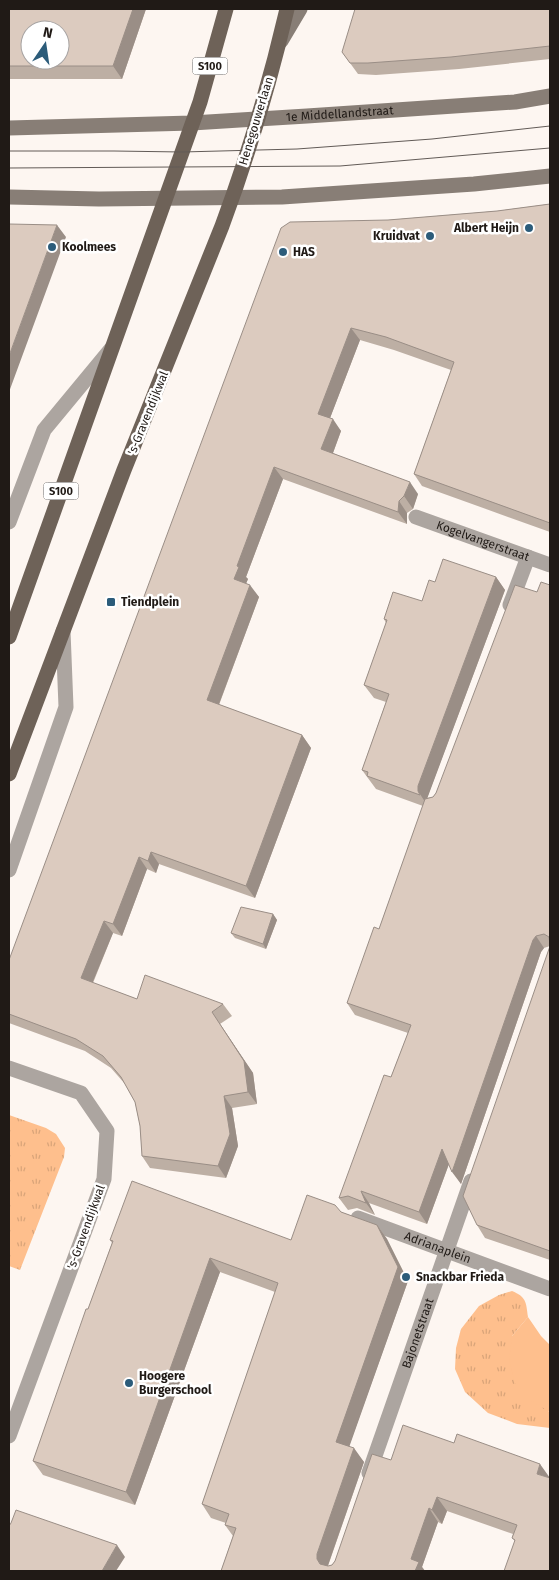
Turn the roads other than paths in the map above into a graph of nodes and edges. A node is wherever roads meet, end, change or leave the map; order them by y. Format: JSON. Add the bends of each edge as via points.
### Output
{"nodes":[{"id":1,"x":226,"y":9,"type":"edge"},
{"id":2,"x":287,"y":9,"type":"edge"},
{"id":3,"x":300,"y":9,"type":"edge"},
{"id":4,"x":279,"y":45,"type":"junction"},
{"id":5,"x":550,"y":96,"type":"edge"},
{"id":6,"x":257,"y":119,"type":"junction"},
{"id":7,"x":192,"y":122,"type":"junction"},
{"id":8,"x":9,"y":128,"type":"edge"},
{"id":9,"x":550,"y":176,"type":"edge"},
{"id":10,"x":9,"y":197,"type":"edge"},
{"id":11,"x":233,"y":197,"type":"junction"},
{"id":12,"x":165,"y":199,"type":"junction"},
{"id":13,"x":114,"y":346,"type":"junction"},
{"id":14,"x":416,"y":517,"type":"dead end"},
{"id":15,"x":9,"y":522,"type":"edge"},
{"id":16,"x":528,"y":557,"type":"junction"},
{"id":17,"x":550,"y":565,"type":"edge"},
{"id":18,"x":504,"y":621,"type":"edge"},
{"id":19,"x":63,"y":629,"type":"junction"},
{"id":20,"x":9,"y":637,"type":"edge"},
{"id":21,"x":9,"y":774,"type":"edge"},
{"id":22,"x":9,"y":870,"type":"edge"},
{"id":23,"x":9,"y":1068,"type":"edge"},
{"id":24,"x":476,"y":1168,"type":"edge"},
{"id":25,"x":354,"y":1217,"type":"edge"},
{"id":26,"x":446,"y":1252,"type":"junction"},
{"id":27,"x":550,"y":1289,"type":"edge"},
{"id":28,"x":9,"y":1436,"type":"edge"},
{"id":29,"x":364,"y":1488,"type":"edge"}],
"edges":[{"from":1,"to":7,"type":"main road","number":"S100"},
{"from":2,"to":4,"type":"main road","name":"Henegouwerlaan"},
{"from":3,"to":4,"type":"street","name":"Henegouwerlaan"},
{"from":4,"to":6,"type":"main road","name":"Henegouwerlaan"},
{"from":5,"to":6,"type":"street","name":"1e Middellandstraat","via":[[515,102]]},
{"from":6,"to":7,"type":"street","name":"1e Middellandstraat"},
{"from":6,"to":11,"type":"main road","name":"Henegouwerlaan"},
{"from":7,"to":8,"type":"street","name":"1e Middellandstraat"},
{"from":7,"to":12,"type":"main road","number":"S100"},
{"from":9,"to":11,"type":"street","via":[[307,196]]},
{"from":10,"to":12,"type":"street"},
{"from":11,"to":12,"type":"street"},
{"from":11,"to":19,"type":"main road","name":"'s-Gravendijkwal"},
{"from":12,"to":13,"type":"main road","number":"S100"},
{"from":13,"to":15,"type":"street","via":[[44,430]]},
{"from":13,"to":20,"type":"main road","number":"S100"},
{"from":14,"to":16,"type":"street","name":"Kogelvangerstraat"},
{"from":16,"to":17,"type":"street","name":"Kogelvangerstraat"},
{"from":16,"to":18,"type":"street"},
{"from":19,"to":21,"type":"main road","name":"'s-Gravendijkwal"},
{"from":19,"to":22,"type":"street","name":"'s-Gravendijkwal","via":[[66,707]]},
{"from":23,"to":28,"type":"street","name":"'s-Gravendijkwal","via":[[82,1093],[107,1131],[104,1179]]},
{"from":24,"to":26,"type":"street","name":"Bajonetstraat"},
{"from":25,"to":26,"type":"street","name":"Adrianaplein"},
{"from":26,"to":27,"type":"street","name":"Adrianaplein"},
{"from":26,"to":29,"type":"street","name":"Bajonetstraat"}]}
